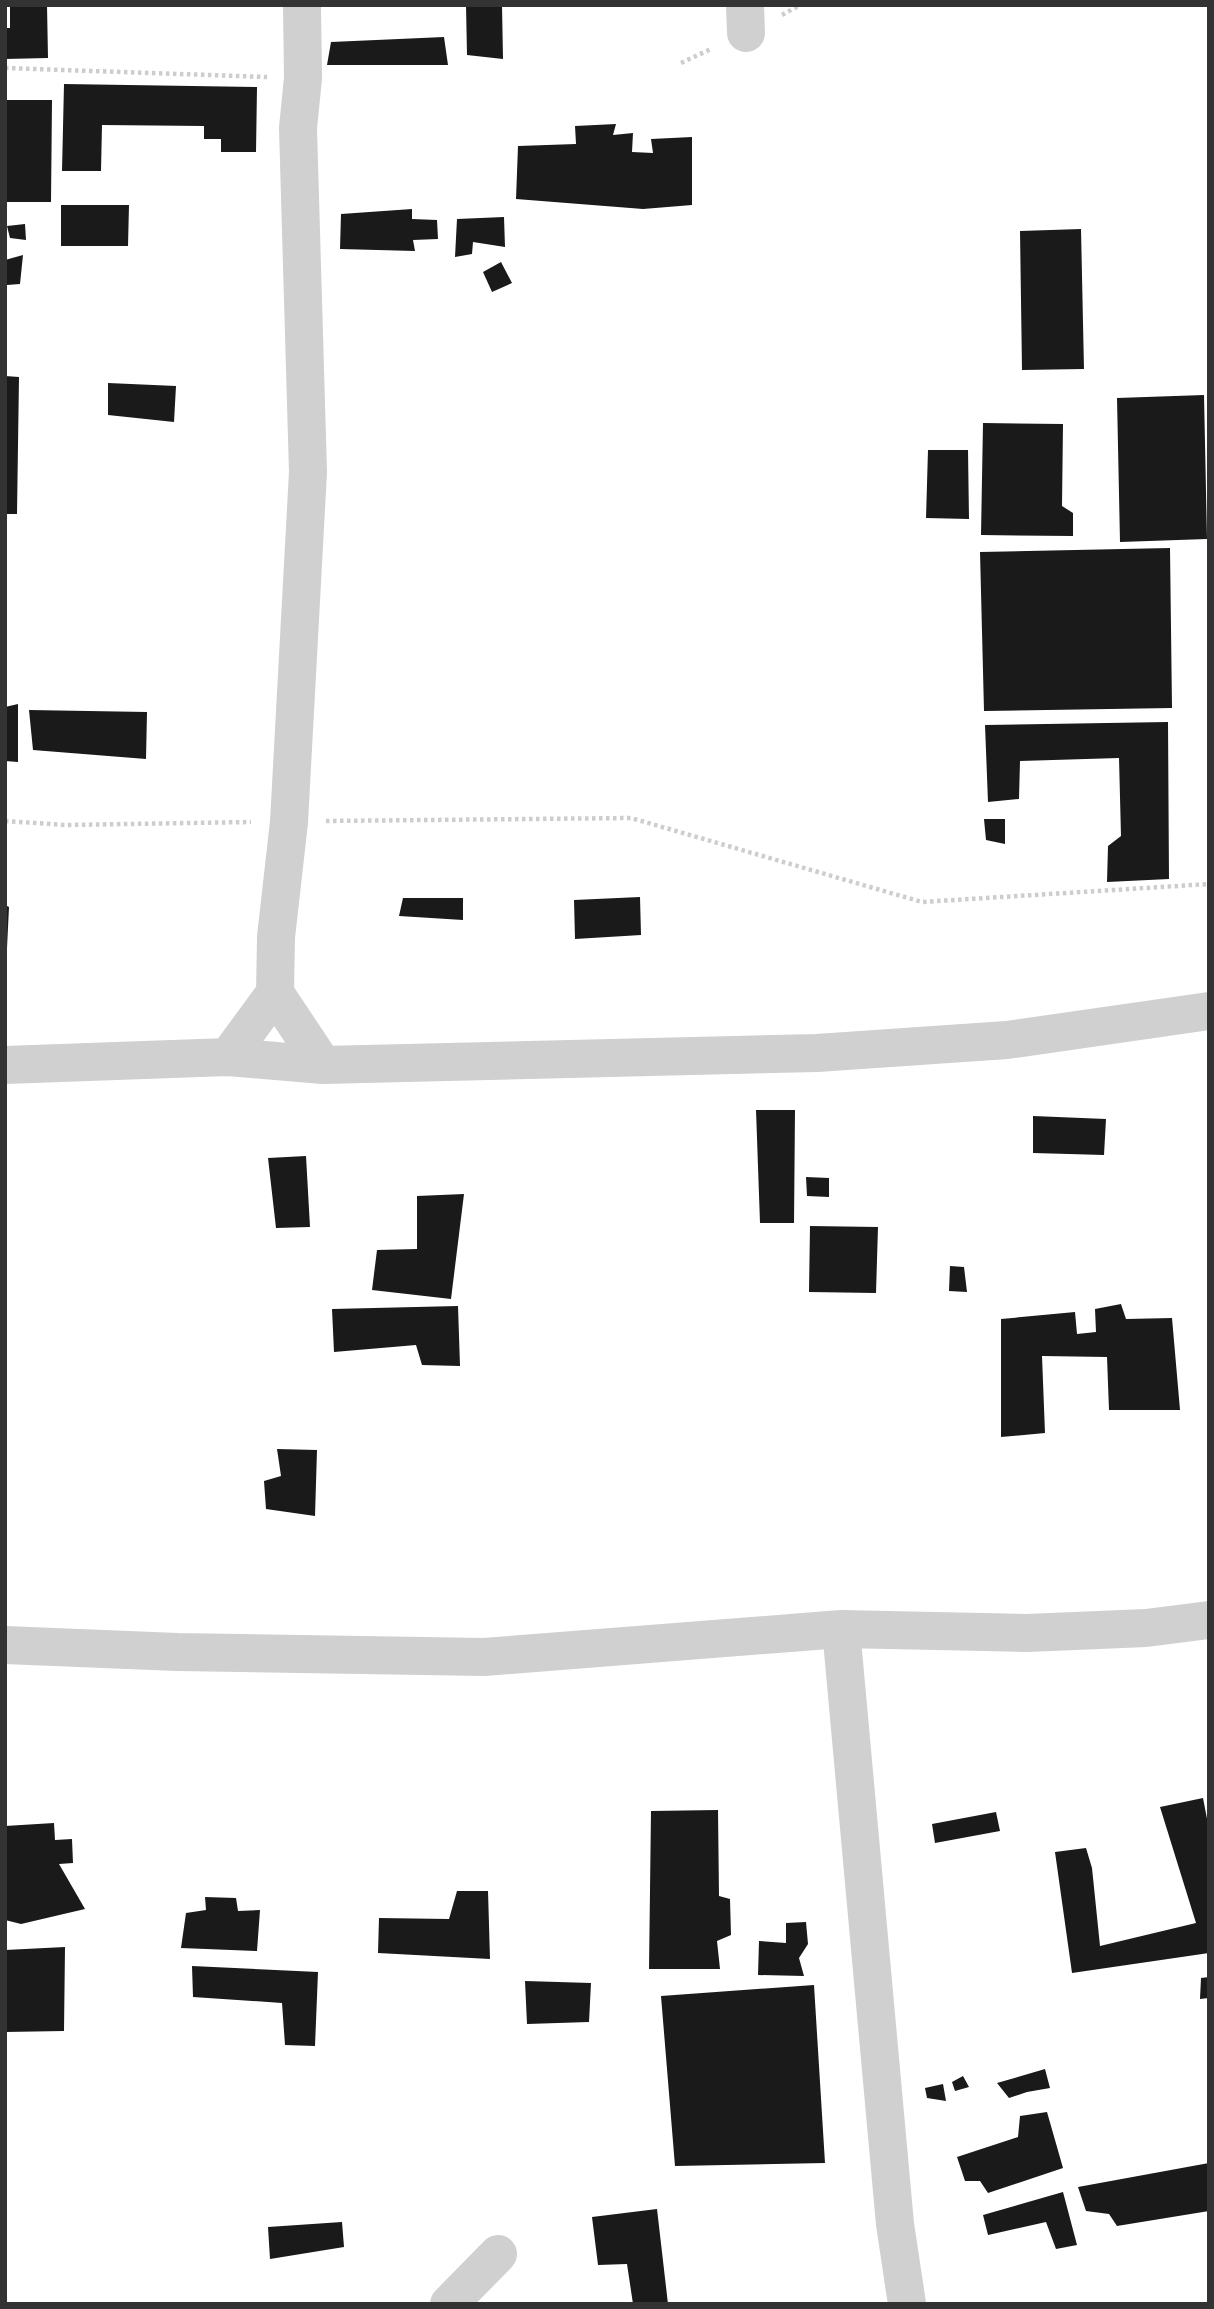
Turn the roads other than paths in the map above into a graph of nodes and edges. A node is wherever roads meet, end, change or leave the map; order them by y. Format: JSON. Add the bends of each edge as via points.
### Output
{"nodes":[{"id":1,"x":302,"y":5,"type":"edge"},
{"id":2,"x":275,"y":993,"type":"junction"},
{"id":3,"x":1209,"y":1011,"type":"edge"},
{"id":4,"x":228,"y":1057,"type":"junction"},
{"id":5,"x":5,"y":1065,"type":"edge"},
{"id":6,"x":323,"y":1065,"type":"junction"},
{"id":7,"x":1209,"y":1620,"type":"edge"},
{"id":8,"x":841,"y":1629,"type":"junction"},
{"id":9,"x":5,"y":1645,"type":"edge"},
{"id":10,"x":498,"y":2254,"type":"dead end"},
{"id":11,"x":449,"y":2304,"type":"edge"},
{"id":12,"x":907,"y":2304,"type":"edge"}],
"edges":[{"from":1,"to":2,"type":"street","via":[[298,128],[308,472]]},
{"from":2,"to":4,"type":"street"},
{"from":2,"to":6,"type":"street"},
{"from":3,"to":6,"type":"street","via":[[908,1049]]},
{"from":4,"to":5,"type":"street"},
{"from":4,"to":6,"type":"street"},
{"from":7,"to":8,"type":"street","via":[[1027,1633]]},
{"from":8,"to":9,"type":"street","via":[[484,1657]]},
{"from":8,"to":12,"type":"street","via":[[893,2210]]},
{"from":10,"to":11,"type":"street"}]}
